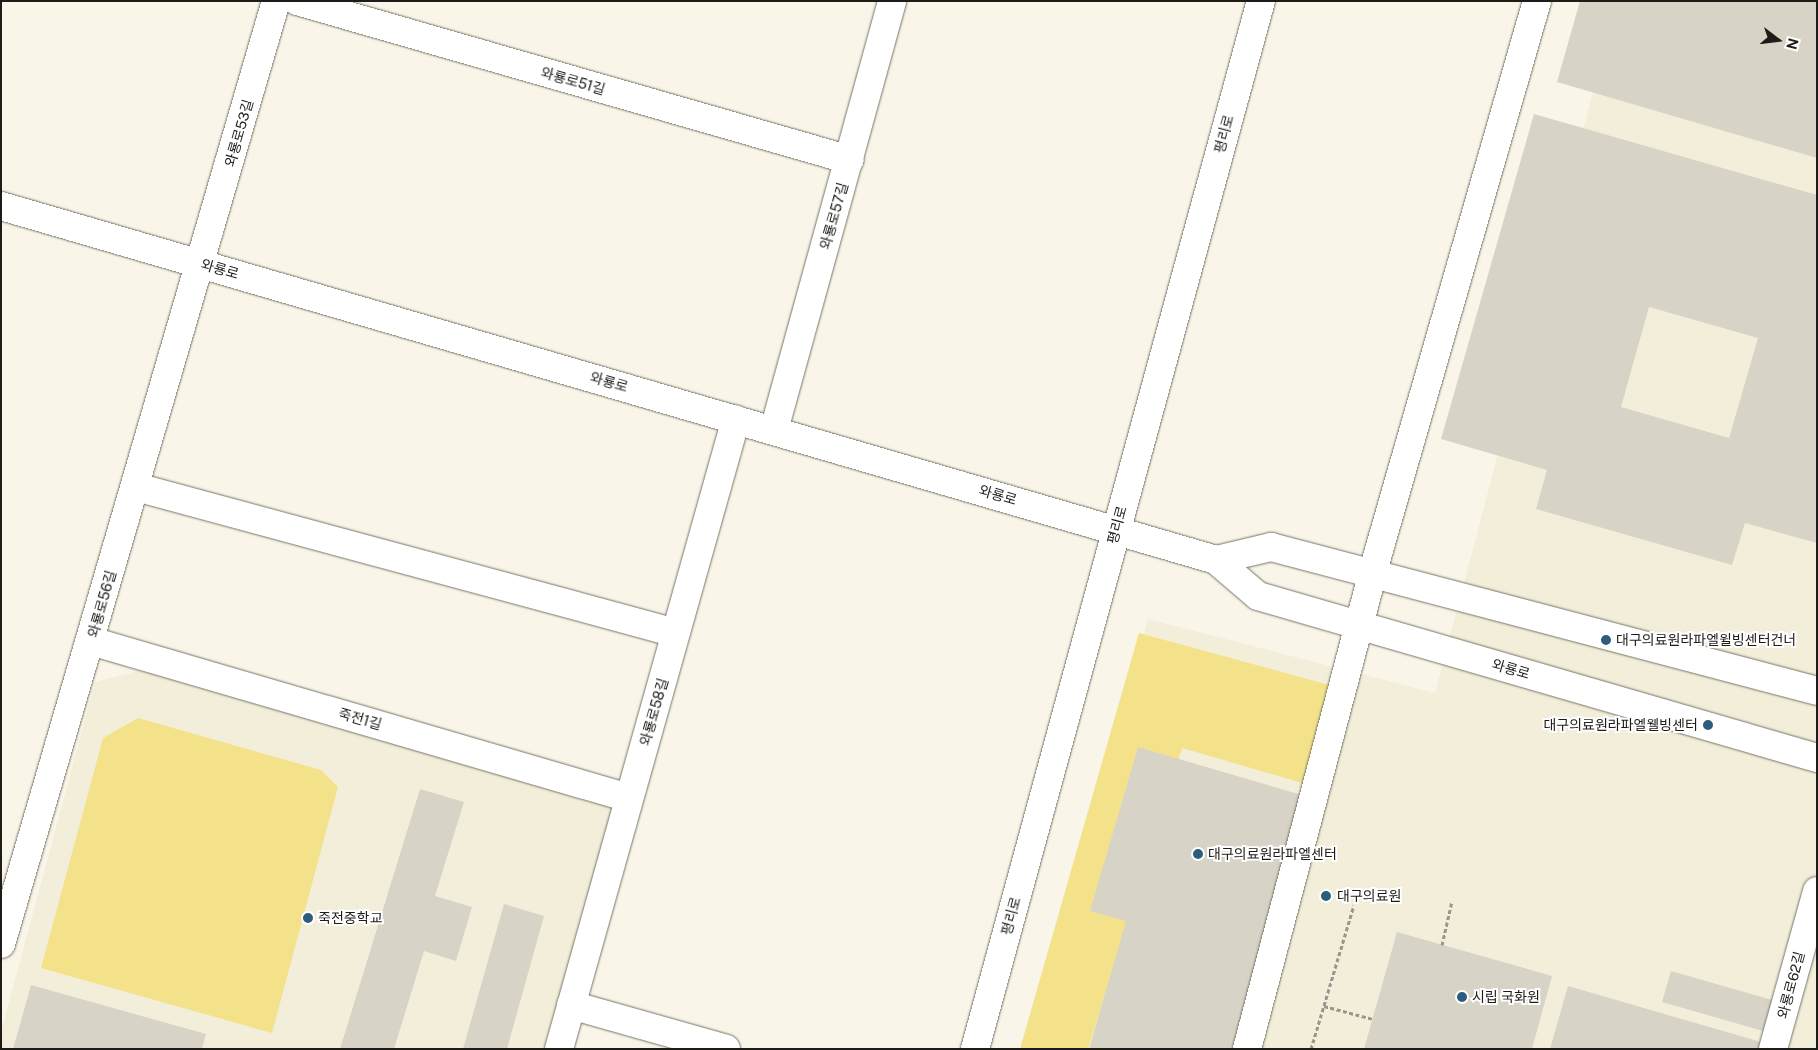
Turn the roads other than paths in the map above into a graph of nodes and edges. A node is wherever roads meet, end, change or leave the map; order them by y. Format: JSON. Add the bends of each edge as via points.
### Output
{"nodes":[{"id":1,"x":276,"y":1,"type":"edge"},
{"id":2,"x":297,"y":1,"type":"edge"},
{"id":3,"x":1261,"y":1,"type":"edge"},
{"id":4,"x":1537,"y":1,"type":"edge"},
{"id":5,"x":885,"y":3,"type":"edge"},
{"id":6,"x":850,"y":160,"type":"junction"},
{"id":7,"x":1,"y":206,"type":"edge"},
{"id":8,"x":202,"y":264,"type":"junction"},
{"id":9,"x":736,"y":419,"type":"junction"},
{"id":10,"x":774,"y":430,"type":"junction"},
{"id":11,"x":136,"y":487,"type":"junction"},
{"id":12,"x":1116,"y":530,"type":"junction"},
{"id":13,"x":1216,"y":560,"type":"junction"},
{"id":14,"x":1372,"y":571,"type":"junction"},
{"id":15,"x":1358,"y":625,"type":"junction"},
{"id":16,"x":676,"y":633,"type":"junction"},
{"id":17,"x":91,"y":641,"type":"junction"},
{"id":18,"x":1817,"y":691,"type":"edge"},
{"id":19,"x":1817,"y":758,"type":"edge"},
{"id":20,"x":629,"y":798,"type":"junction"},
{"id":21,"x":1817,"y":891,"type":"edge"},
{"id":22,"x":1,"y":944,"type":"edge"},
{"id":23,"x":571,"y":1006,"type":"junction"},
{"id":24,"x":559,"y":1049,"type":"edge"},
{"id":25,"x":726,"y":1049,"type":"edge"},
{"id":26,"x":975,"y":1049,"type":"edge"},
{"id":27,"x":1247,"y":1049,"type":"edge"},
{"id":28,"x":1774,"y":1049,"type":"edge"}],
"edges":[{"from":1,"to":8,"type":"street","name":"와룡로53길"},
{"from":2,"to":6,"type":"street","name":"와룡로51길"},
{"from":3,"to":12,"type":"street","name":"평리로"},
{"from":4,"to":14,"type":"street"},
{"from":5,"to":6,"type":"street","name":"와룡로57길"},
{"from":6,"to":10,"type":"street","name":"와룡로57길"},
{"from":7,"to":8,"type":"street","name":"와룡로"},
{"from":8,"to":9,"type":"street","name":"와룡로"},
{"from":8,"to":11,"type":"street","name":"와룡로56길"},
{"from":9,"to":10,"type":"street","name":"와룡로"},
{"from":9,"to":16,"type":"street","name":"와룡로58길"},
{"from":10,"to":12,"type":"street","name":"와룡로"},
{"from":11,"to":16,"type":"street"},
{"from":11,"to":17,"type":"street","name":"와룡로56길"},
{"from":12,"to":13,"type":"street","name":"와룡로"},
{"from":12,"to":26,"type":"street","name":"평리로"},
{"from":13,"to":14,"type":"street","name":"와룡로","via":[[1271,547]]},
{"from":13,"to":15,"type":"street","name":"와룡로","via":[[1258,596]]},
{"from":14,"to":15,"type":"street"},
{"from":14,"to":18,"type":"street","name":"와룡로"},
{"from":15,"to":19,"type":"street","name":"와룡로"},
{"from":15,"to":27,"type":"street"},
{"from":16,"to":20,"type":"street","name":"와룡로58길"},
{"from":17,"to":20,"type":"street","name":"죽전1길"},
{"from":17,"to":22,"type":"street","name":"와룡로56길"},
{"from":20,"to":23,"type":"street","name":"와룡로58길"},
{"from":21,"to":28,"type":"street","name":"와룡로62길"},
{"from":23,"to":24,"type":"street","name":"와룡로58길"},
{"from":23,"to":25,"type":"street"}]}
